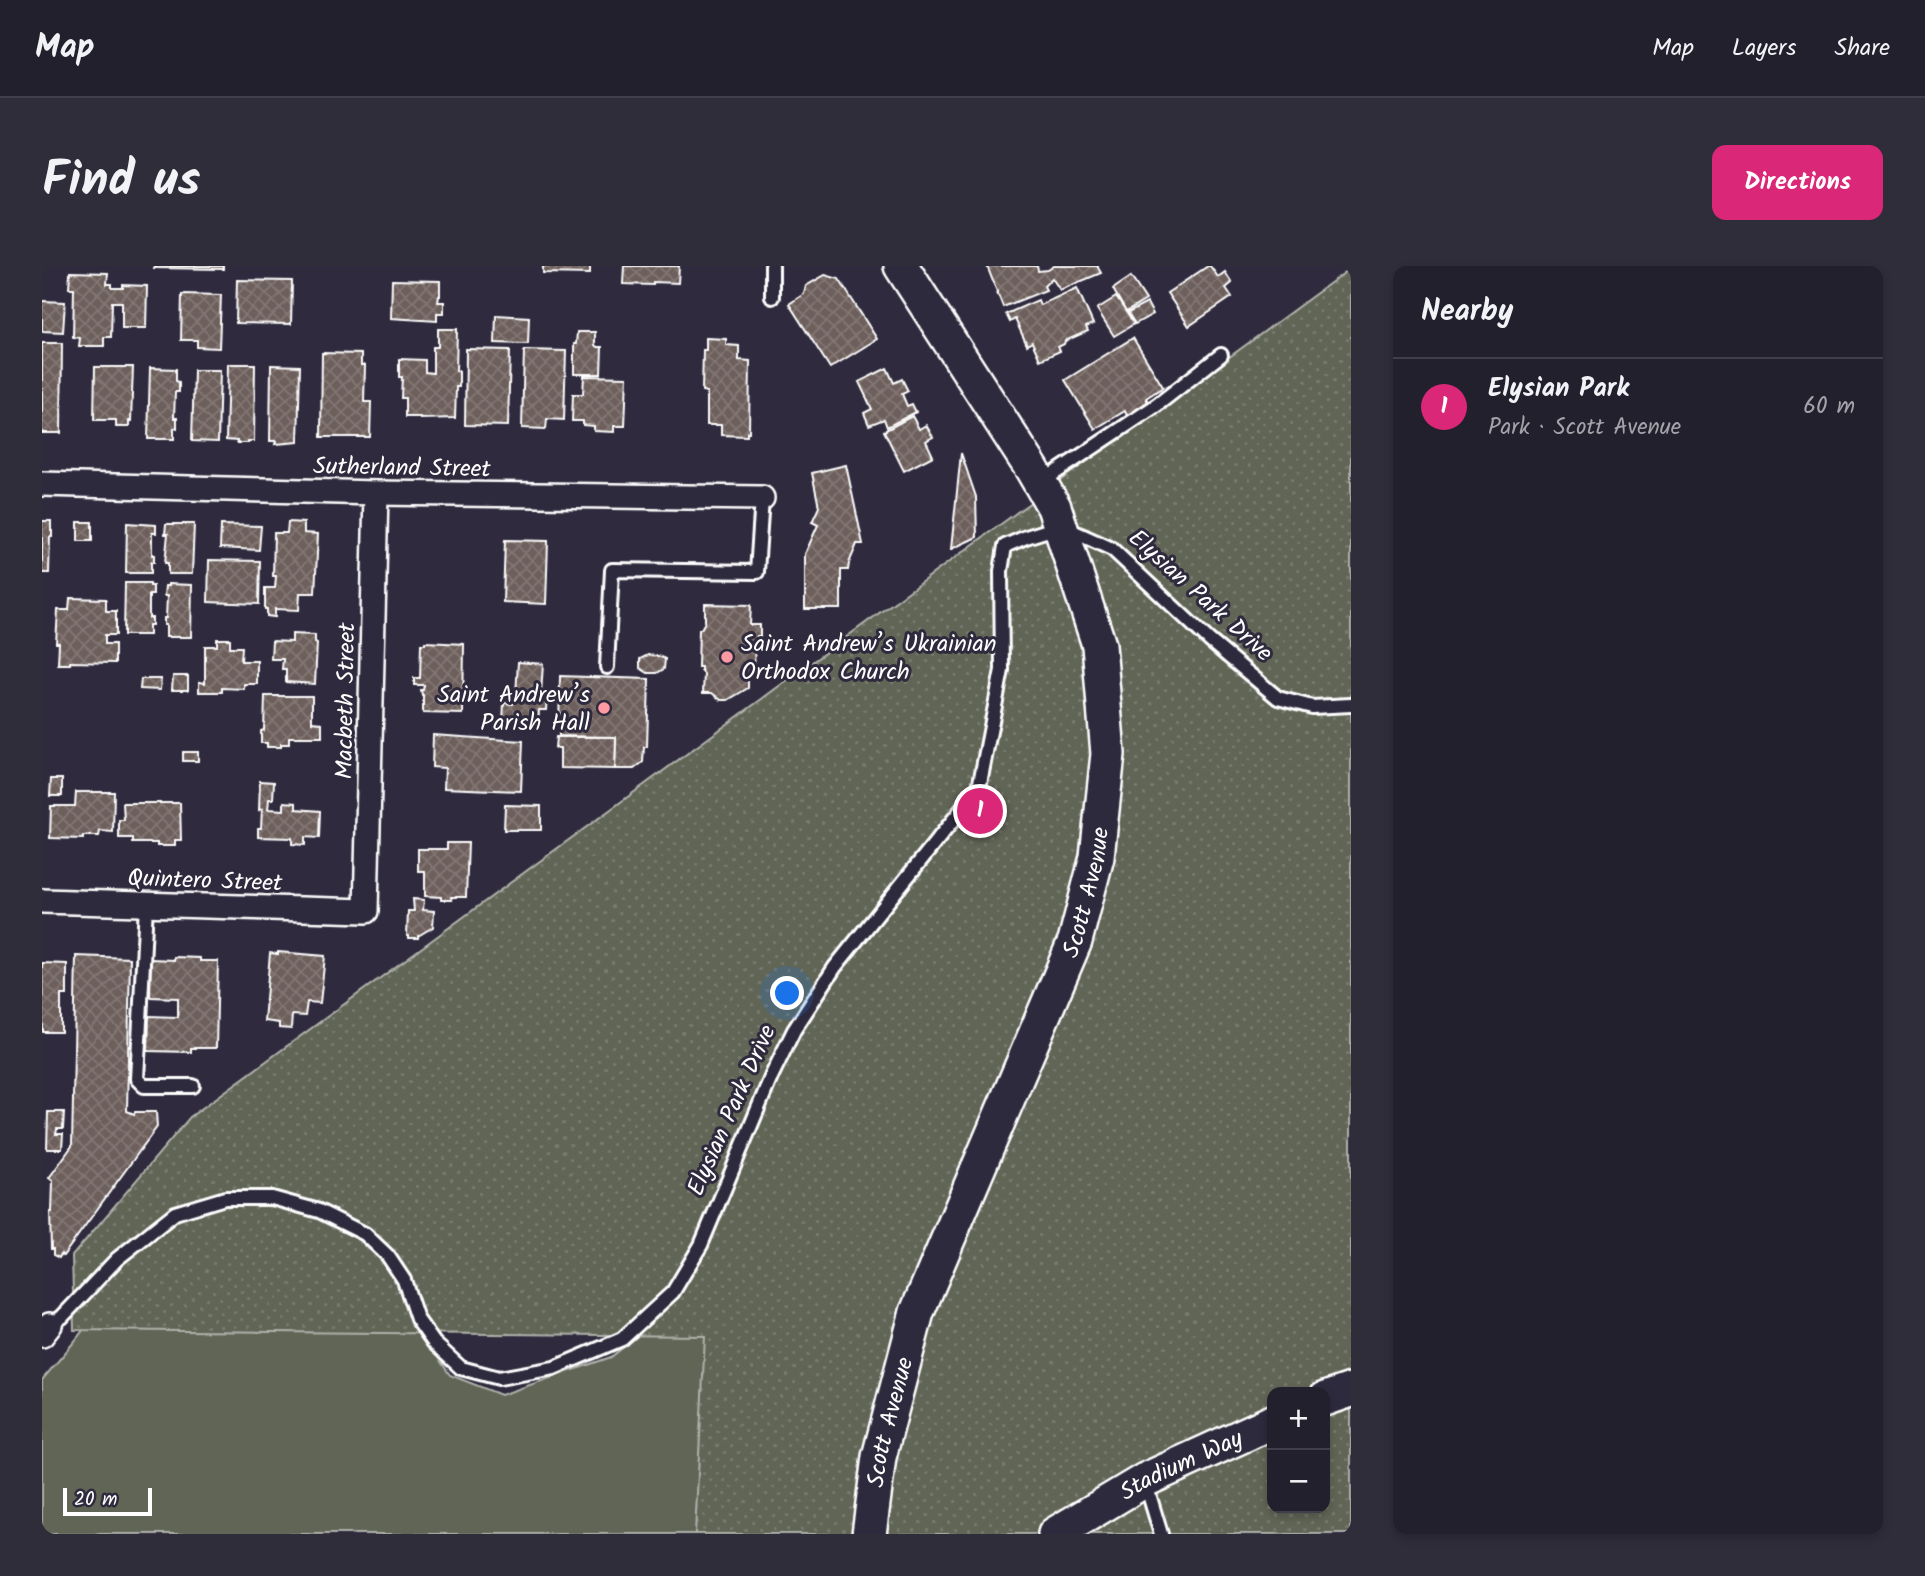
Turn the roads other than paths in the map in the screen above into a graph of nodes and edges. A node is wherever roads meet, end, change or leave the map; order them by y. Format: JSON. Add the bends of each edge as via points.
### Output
{"nodes":[{"id":1,"x":772,"y":266,"type":"edge"},
{"id":2,"x":901,"y":266,"type":"edge"},
{"id":3,"x":772,"y":297,"type":"dead end"},
{"id":4,"x":1221,"y":355,"type":"dead end"},
{"id":5,"x":42,"y":484,"type":"edge"},
{"id":6,"x":1040,"y":484,"type":"junction"},
{"id":7,"x":376,"y":493,"type":"junction"},
{"id":8,"x":762,"y":498,"type":"joint"},
{"id":9,"x":1061,"y":526,"type":"junction"},
{"id":10,"x":607,"y":667,"type":"dead end"},
{"id":11,"x":1351,"y":705,"type":"edge"},
{"id":12,"x":42,"y":901,"type":"edge"},
{"id":13,"x":146,"y":905,"type":"junction"},
{"id":14,"x":366,"y":911,"type":"joint"},
{"id":15,"x":194,"y":1086,"type":"dead end"},
{"id":16,"x":45,"y":1328,"type":"edge"},
{"id":17,"x":1351,"y":1390,"type":"edge"},
{"id":18,"x":1330,"y":1397,"type":"edge"},
{"id":19,"x":1267,"y":1424,"type":"edge"},
{"id":20,"x":1145,"y":1480,"type":"junction"},
{"id":21,"x":869,"y":1534,"type":"edge"},
{"id":22,"x":1055,"y":1534,"type":"edge"},
{"id":23,"x":1161,"y":1534,"type":"edge"}],
"edges":[{"from":1,"to":3,"type":"lane"},
{"from":2,"to":6,"type":"street","name":"Scott Avenue"},
{"from":4,"to":6,"type":"lane","via":[[1157,405]]},
{"from":5,"to":7,"type":"street","name":"Sutherland Street"},
{"from":6,"to":9,"type":"street","name":"Scott Avenue"},
{"from":7,"to":8,"type":"street","name":"Sutherland Street"},
{"from":7,"to":14,"type":"street","name":"Macbeth Street"},
{"from":8,"to":10,"type":"lane","via":[[757,572],[612,570]]},
{"from":9,"to":11,"type":"lane","name":"Elysian Park Drive","via":[[1112,549],[1278,698],[1312,707]]},
{"from":9,"to":16,"type":"lane","name":"Elysian Park Drive","via":[[1005,546],[1002,670],[979,788],[835,967],[794,1030],[701,1245],[673,1292],[622,1339],[554,1368],[499,1378],[461,1368],[434,1343],[417,1319],[404,1280],[365,1234],[319,1210],[272,1198],[225,1198],[175,1213],[117,1259],[62,1317]]},
{"from":9,"to":21,"type":"street","name":"Scott Avenue","via":[[1099,645],[1108,754],[1097,857],[1075,941],[917,1312],[879,1457]]},
{"from":12,"to":13,"type":"street","name":"Quintero Street"},
{"from":13,"to":14,"type":"street","name":"Quintero Street"},
{"from":13,"to":15,"type":"lane","via":[[137,1079],[144,1086]]},
{"from":17,"to":18,"type":"street"},
{"from":19,"to":20,"type":"street","name":"Stadium Way"},
{"from":20,"to":22,"type":"street","name":"Stadium Way"},
{"from":20,"to":23,"type":"lane"}]}
